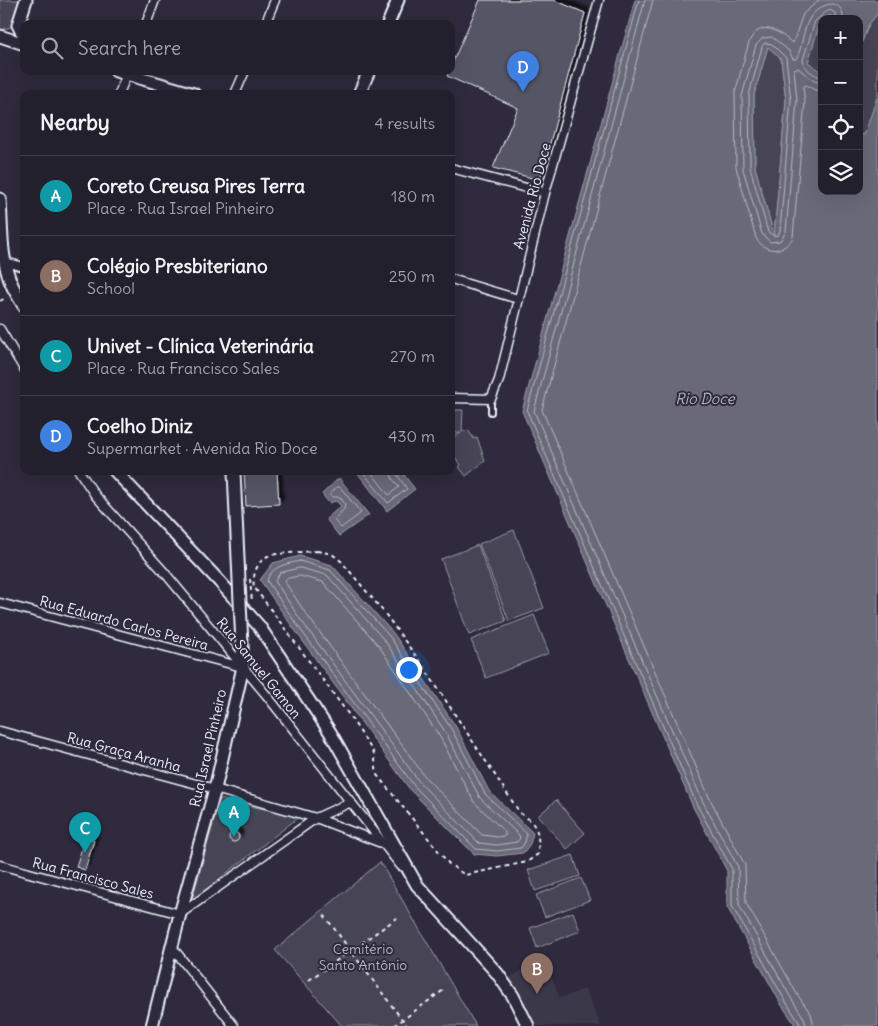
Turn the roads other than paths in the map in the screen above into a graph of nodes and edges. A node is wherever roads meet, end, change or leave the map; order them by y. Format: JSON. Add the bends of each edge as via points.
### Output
{"nodes":[{"id":1,"x":26,"y":0,"type":"edge"},
{"id":2,"x":155,"y":0,"type":"edge"},
{"id":3,"x":275,"y":0,"type":"edge"},
{"id":4,"x":398,"y":0,"type":"edge"},
{"id":5,"x":599,"y":0,"type":"edge"},
{"id":6,"x":23,"y":20,"type":"edge"},
{"id":7,"x":148,"y":20,"type":"edge"},
{"id":8,"x":267,"y":20,"type":"edge"},
{"id":9,"x":390,"y":20,"type":"edge"},
{"id":10,"x":20,"y":30,"type":"edge"},
{"id":11,"x":0,"y":34,"type":"edge"},
{"id":12,"x":20,"y":42,"type":"edge"},
{"id":13,"x":123,"y":75,"type":"edge"},
{"id":14,"x":134,"y":75,"type":"edge"},
{"id":15,"x":242,"y":75,"type":"edge"},
{"id":16,"x":366,"y":75,"type":"edge"},
{"id":17,"x":120,"y":90,"type":"edge"},
{"id":18,"x":181,"y":90,"type":"edge"},
{"id":19,"x":237,"y":90,"type":"edge"},
{"id":20,"x":361,"y":90,"type":"edge"},
{"id":21,"x":455,"y":169,"type":"edge"},
{"id":22,"x":545,"y":193,"type":"junction"},
{"id":23,"x":0,"y":199,"type":"edge"},
{"id":24,"x":5,"y":262,"type":"junction"},
{"id":25,"x":20,"y":266,"type":"edge"},
{"id":26,"x":455,"y":280,"type":"edge"},
{"id":27,"x":20,"y":299,"type":"edge"},
{"id":28,"x":518,"y":299,"type":"junction"},
{"id":29,"x":0,"y":329,"type":"edge"},
{"id":30,"x":20,"y":362,"type":"edge"},
{"id":31,"x":455,"y":398,"type":"edge"},
{"id":32,"x":491,"y":399,"type":"junction"},
{"id":33,"x":491,"y":412,"type":"dead end"},
{"id":34,"x":82,"y":475,"type":"edge"},
{"id":35,"x":119,"y":475,"type":"edge"},
{"id":36,"x":234,"y":475,"type":"edge"},
{"id":37,"x":0,"y":603,"type":"edge"},
{"id":38,"x":242,"y":667,"type":"junction"},
{"id":39,"x":0,"y":731,"type":"edge"},
{"id":40,"x":214,"y":789,"type":"junction"},
{"id":41,"x":351,"y":802,"type":"junction"},
{"id":42,"x":316,"y":818,"type":"junction"},
{"id":43,"x":384,"y":844,"type":"junction"},
{"id":44,"x":0,"y":865,"type":"edge"},
{"id":45,"x":417,"y":885,"type":"junction"},
{"id":46,"x":180,"y":914,"type":"junction"},
{"id":47,"x":172,"y":947,"type":"junction"},
{"id":48,"x":152,"y":1026,"type":"edge"},
{"id":49,"x":234,"y":1026,"type":"edge"},
{"id":50,"x":528,"y":1026,"type":"edge"}],
"edges":[{"from":1,"to":6,"type":"street"},
{"from":2,"to":7,"type":"street"},
{"from":3,"to":8,"type":"street"},
{"from":4,"to":9,"type":"street"},
{"from":5,"to":22,"type":"street","name":"Avenida Rio Doce"},
{"from":10,"to":11,"type":"street"},
{"from":11,"to":12,"type":"street"},
{"from":13,"to":17,"type":"street"},
{"from":14,"to":18,"type":"street"},
{"from":15,"to":19,"type":"street"},
{"from":16,"to":20,"type":"street"},
{"from":21,"to":22,"type":"street"},
{"from":22,"to":28,"type":"street","name":"Avenida Rio Doce"},
{"from":23,"to":24,"type":"street"},
{"from":24,"to":25,"type":"street"},
{"from":24,"to":27,"type":"street"},
{"from":26,"to":28,"type":"street"},
{"from":28,"to":32,"type":"street","name":"Avenida Rio Doce","via":[[504,362]]},
{"from":29,"to":30,"type":"street"},
{"from":31,"to":32,"type":"street"},
{"from":32,"to":33,"type":"lane"},
{"from":34,"to":38,"type":"street","name":"Rua Samuel Gamon","via":[[95,495],[165,573]]},
{"from":35,"to":45,"type":"street","via":[[259,626],[330,732]]},
{"from":36,"to":38,"type":"street","name":"Rua Israel Pinheiro","bridge":true},
{"from":37,"to":38,"type":"street","name":"Rua Eduardo Carlos Pereira"},
{"from":38,"to":40,"type":"street","name":"Rua Israel Pinheiro"},
{"from":38,"to":41,"type":"street","name":"Rua Samuel Gamon"},
{"from":39,"to":40,"type":"street","name":"Rua Graça Aranha"},
{"from":40,"to":42,"type":"street","name":"Rua Graça Aranha"},
{"from":40,"to":46,"type":"street","name":"Rua Israel Pinheiro"},
{"from":41,"to":42,"type":"street"},
{"from":41,"to":43,"type":"street","name":"Rua Samuel Gamon"},
{"from":42,"to":43,"type":"street","name":"Rua Graça Aranha"},
{"from":42,"to":46,"type":"street"},
{"from":43,"to":45,"type":"street","name":"Rua Samuel Gamon"},
{"from":44,"to":46,"type":"street","name":"Rua Francisco Sales"},
{"from":45,"to":50,"type":"street","via":[[496,973],[513,996]]},
{"from":46,"to":47,"type":"street","name":"Rua Israel Pinheiro"},
{"from":47,"to":48,"type":"street","name":"Rua Israel Pinheiro"},
{"from":47,"to":49,"type":"street"}]}
